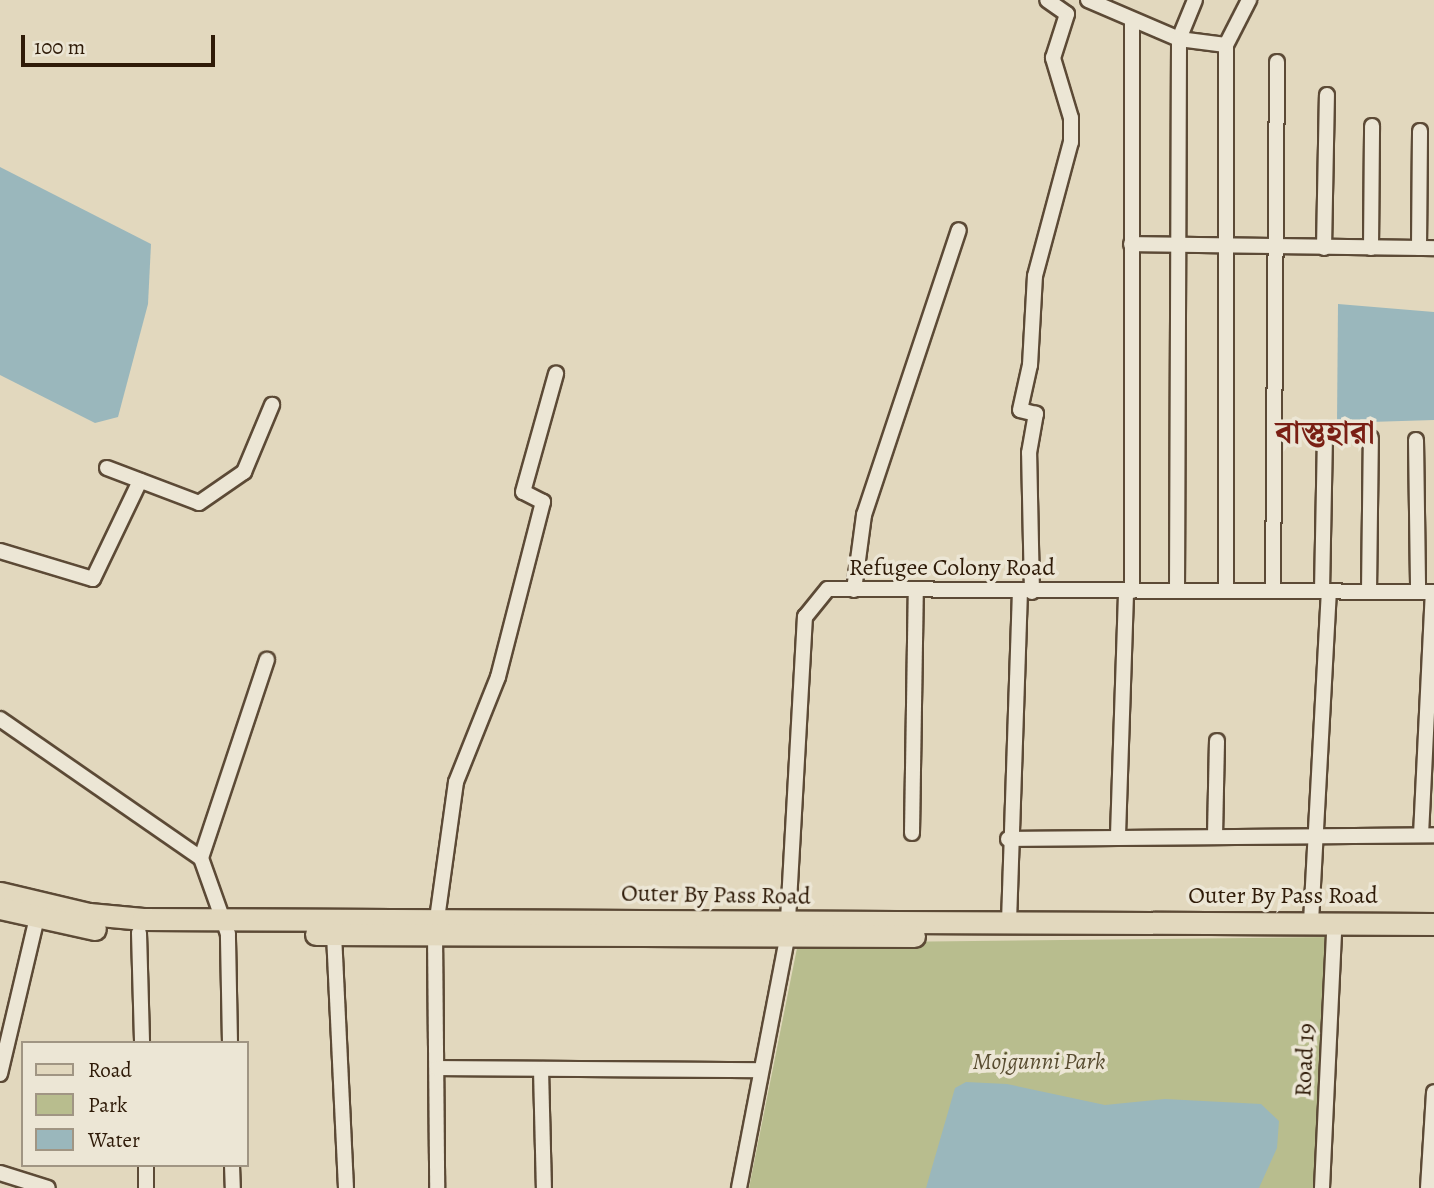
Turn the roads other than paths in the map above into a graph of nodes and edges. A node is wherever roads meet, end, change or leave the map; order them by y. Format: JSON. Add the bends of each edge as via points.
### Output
{"nodes":[{"id":1,"x":1047,"y":0,"type":"edge"},
{"id":2,"x":1088,"y":0,"type":"edge"},
{"id":3,"x":1195,"y":0,"type":"edge"},
{"id":4,"x":1249,"y":0,"type":"edge"},
{"id":5,"x":1132,"y":20,"type":"junction"},
{"id":6,"x":1179,"y":39,"type":"junction"},
{"id":7,"x":1226,"y":46,"type":"junction"},
{"id":8,"x":1277,"y":62,"type":"dead end"},
{"id":9,"x":1327,"y":95,"type":"dead end"},
{"id":10,"x":1373,"y":126,"type":"dead end"},
{"id":11,"x":1420,"y":131,"type":"dead end"},
{"id":12,"x":959,"y":230,"type":"dead end"},
{"id":13,"x":1131,"y":244,"type":"junction"},
{"id":14,"x":1178,"y":244,"type":"junction"},
{"id":15,"x":1278,"y":246,"type":"junction"},
{"id":16,"x":1225,"y":247,"type":"junction"},
{"id":17,"x":1324,"y":248,"type":"junction"},
{"id":18,"x":1371,"y":248,"type":"junction"},
{"id":19,"x":1427,"y":248,"type":"edge"},
{"id":20,"x":556,"y":374,"type":"dead end"},
{"id":21,"x":272,"y":405,"type":"dead end"},
{"id":22,"x":1325,"y":438,"type":"dead end"},
{"id":23,"x":1371,"y":438,"type":"dead end"},
{"id":24,"x":1416,"y":440,"type":"dead end"},
{"id":25,"x":107,"y":468,"type":"dead end"},
{"id":26,"x":140,"y":481,"type":"junction"},
{"id":27,"x":0,"y":551,"type":"edge"},
{"id":28,"x":854,"y":590,"type":"junction"},
{"id":29,"x":916,"y":590,"type":"junction"},
{"id":30,"x":1177,"y":590,"type":"junction"},
{"id":31,"x":1129,"y":591,"type":"junction"},
{"id":32,"x":1273,"y":591,"type":"junction"},
{"id":33,"x":1326,"y":591,"type":"junction"},
{"id":34,"x":1026,"y":592,"type":"junction"},
{"id":35,"x":1226,"y":592,"type":"junction"},
{"id":36,"x":1369,"y":592,"type":"junction"},
{"id":37,"x":1418,"y":592,"type":"junction"},
{"id":38,"x":1434,"y":592,"type":"edge"},
{"id":39,"x":267,"y":660,"type":"dead end"},
{"id":40,"x":0,"y":719,"type":"edge"},
{"id":41,"x":1217,"y":741,"type":"dead end"},
{"id":42,"x":912,"y":833,"type":"dead end"},
{"id":43,"x":1118,"y":835,"type":"junction"},
{"id":44,"x":1428,"y":835,"type":"edge"},
{"id":45,"x":1215,"y":836,"type":"junction"},
{"id":46,"x":1318,"y":836,"type":"junction"},
{"id":47,"x":1008,"y":839,"type":"junction"},
{"id":48,"x":201,"y":858,"type":"junction"},
{"id":49,"x":0,"y":892,"type":"edge"},
{"id":50,"x":0,"y":908,"type":"edge"},
{"id":51,"x":37,"y":917,"type":"junction"},
{"id":52,"x":1009,"y":922,"type":"junction"},
{"id":53,"x":1311,"y":922,"type":"junction"},
{"id":54,"x":1434,"y":924,"type":"edge"},
{"id":55,"x":226,"y":927,"type":"junction"},
{"id":56,"x":436,"y":927,"type":"junction"},
{"id":57,"x":787,"y":930,"type":"junction"},
{"id":58,"x":139,"y":933,"type":"junction"},
{"id":59,"x":334,"y":934,"type":"junction"},
{"id":60,"x":1334,"y":934,"type":"junction"},
{"id":61,"x":1434,"y":938,"type":"edge"},
{"id":62,"x":142,"y":1041,"type":"edge"},
{"id":63,"x":230,"y":1041,"type":"edge"},
{"id":64,"x":437,"y":1068,"type":"junction"},
{"id":65,"x":541,"y":1069,"type":"junction"},
{"id":66,"x":759,"y":1070,"type":"junction"},
{"id":67,"x":0,"y":1074,"type":"edge"},
{"id":68,"x":1434,"y":1092,"type":"edge"},
{"id":69,"x":146,"y":1167,"type":"edge"},
{"id":70,"x":232,"y":1167,"type":"edge"},
{"id":71,"x":0,"y":1173,"type":"edge"},
{"id":72,"x":48,"y":1188,"type":"edge"},
{"id":73,"x":146,"y":1188,"type":"edge"},
{"id":74,"x":233,"y":1188,"type":"edge"},
{"id":75,"x":346,"y":1188,"type":"edge"},
{"id":76,"x":437,"y":1188,"type":"edge"},
{"id":77,"x":544,"y":1188,"type":"edge"},
{"id":78,"x":739,"y":1188,"type":"edge"},
{"id":79,"x":1322,"y":1188,"type":"edge"},
{"id":80,"x":1428,"y":1188,"type":"edge"}],
"edges":[{"from":1,"to":34,"type":"street","via":[[1067,14],[1053,58],[1071,118],[1071,142],[1035,276],[1030,365],[1020,410],[1036,414],[1028,453]]},
{"from":2,"to":5,"type":"street"},
{"from":3,"to":6,"type":"street"},
{"from":4,"to":7,"type":"street"},
{"from":5,"to":6,"type":"street"},
{"from":5,"to":13,"type":"street"},
{"from":6,"to":7,"type":"street"},
{"from":6,"to":14,"type":"street"},
{"from":7,"to":16,"type":"street"},
{"from":8,"to":15,"type":"street"},
{"from":9,"to":17,"type":"street"},
{"from":10,"to":18,"type":"street"},
{"from":11,"to":19,"type":"street"},
{"from":12,"to":28,"type":"street","via":[[864,515]]},
{"from":13,"to":14,"type":"street"},
{"from":13,"to":31,"type":"street"},
{"from":14,"to":16,"type":"street"},
{"from":14,"to":30,"type":"street"},
{"from":15,"to":16,"type":"street"},
{"from":15,"to":17,"type":"street"},
{"from":15,"to":32,"type":"street"},
{"from":16,"to":35,"type":"street"},
{"from":17,"to":18,"type":"street"},
{"from":18,"to":19,"type":"street"},
{"from":20,"to":56,"type":"street","via":[[523,492],[542,502],[498,677],[456,782]]},
{"from":21,"to":26,"type":"street","via":[[244,472],[199,503]]},
{"from":22,"to":33,"type":"street"},
{"from":23,"to":36,"type":"street"},
{"from":24,"to":37,"type":"street"},
{"from":25,"to":26,"type":"street"},
{"from":26,"to":27,"type":"street","via":[[93,579]]},
{"from":28,"to":29,"type":"street","name":"Refugee Colony Road"},
{"from":28,"to":57,"type":"street","name":"Refugee Colony Road","via":[[828,590],[805,617]]},
{"from":29,"to":34,"type":"street","name":"Refugee Colony Road"},
{"from":29,"to":42,"type":"street"},
{"from":30,"to":31,"type":"street","name":"Refugee Colony Road"},
{"from":30,"to":35,"type":"street","name":"Refugee Colony Road"},
{"from":31,"to":34,"type":"street","name":"Refugee Colony Road"},
{"from":31,"to":43,"type":"street"},
{"from":32,"to":33,"type":"street","name":"Refugee Colony Road"},
{"from":32,"to":35,"type":"street","name":"Refugee Colony Road"},
{"from":33,"to":36,"type":"street","name":"Refugee Colony Road"},
{"from":33,"to":46,"type":"street"},
{"from":34,"to":47,"type":"street"},
{"from":36,"to":37,"type":"street","name":"Refugee Colony Road"},
{"from":37,"to":38,"type":"street","name":"Refugee Colony Road"},
{"from":38,"to":44,"type":"street"},
{"from":39,"to":48,"type":"street"},
{"from":40,"to":48,"type":"street"},
{"from":41,"to":45,"type":"street"},
{"from":43,"to":45,"type":"street"},
{"from":43,"to":47,"type":"street"},
{"from":44,"to":46,"type":"street"},
{"from":45,"to":46,"type":"street"},
{"from":46,"to":53,"type":"street"},
{"from":47,"to":52,"type":"street"},
{"from":48,"to":55,"type":"street"},
{"from":49,"to":55,"type":"main road","name":"Outer By Pass Road","via":[[89,914]]},
{"from":50,"to":51,"type":"main road","name":"Outer By Pass Road"},
{"from":51,"to":58,"type":"main road","name":"Outer By Pass Road"},
{"from":51,"to":67,"type":"street"},
{"from":52,"to":53,"type":"main road","name":"Outer By Pass Road"},
{"from":52,"to":57,"type":"main road","name":"Outer By Pass Road"},
{"from":53,"to":54,"type":"main road","name":"Outer By Pass Road"},
{"from":55,"to":56,"type":"main road","name":"Outer By Pass Road"},
{"from":55,"to":58,"type":"main road","name":"Outer By Pass Road"},
{"from":55,"to":59,"type":"main road","name":"Outer By Pass Road"},
{"from":55,"to":63,"type":"street"},
{"from":56,"to":57,"type":"main road","name":"Outer By Pass Road"},
{"from":56,"to":59,"type":"main road","name":"Outer By Pass Road"},
{"from":56,"to":64,"type":"street"},
{"from":57,"to":60,"type":"main road","name":"Outer By Pass Road"},
{"from":57,"to":66,"type":"street","name":"Refugee Colony Road"},
{"from":58,"to":62,"type":"street"},
{"from":59,"to":75,"type":"street"},
{"from":60,"to":61,"type":"main road","name":"Outer By Pass Road"},
{"from":60,"to":79,"type":"street","name":"Road 19"},
{"from":64,"to":65,"type":"street"},
{"from":64,"to":76,"type":"street"},
{"from":65,"to":66,"type":"street"},
{"from":65,"to":77,"type":"street"},
{"from":66,"to":78,"type":"street","name":"Refugee Colony Road"},
{"from":68,"to":80,"type":"street"},
{"from":69,"to":73,"type":"street"},
{"from":70,"to":74,"type":"street"},
{"from":71,"to":72,"type":"street"}]}
